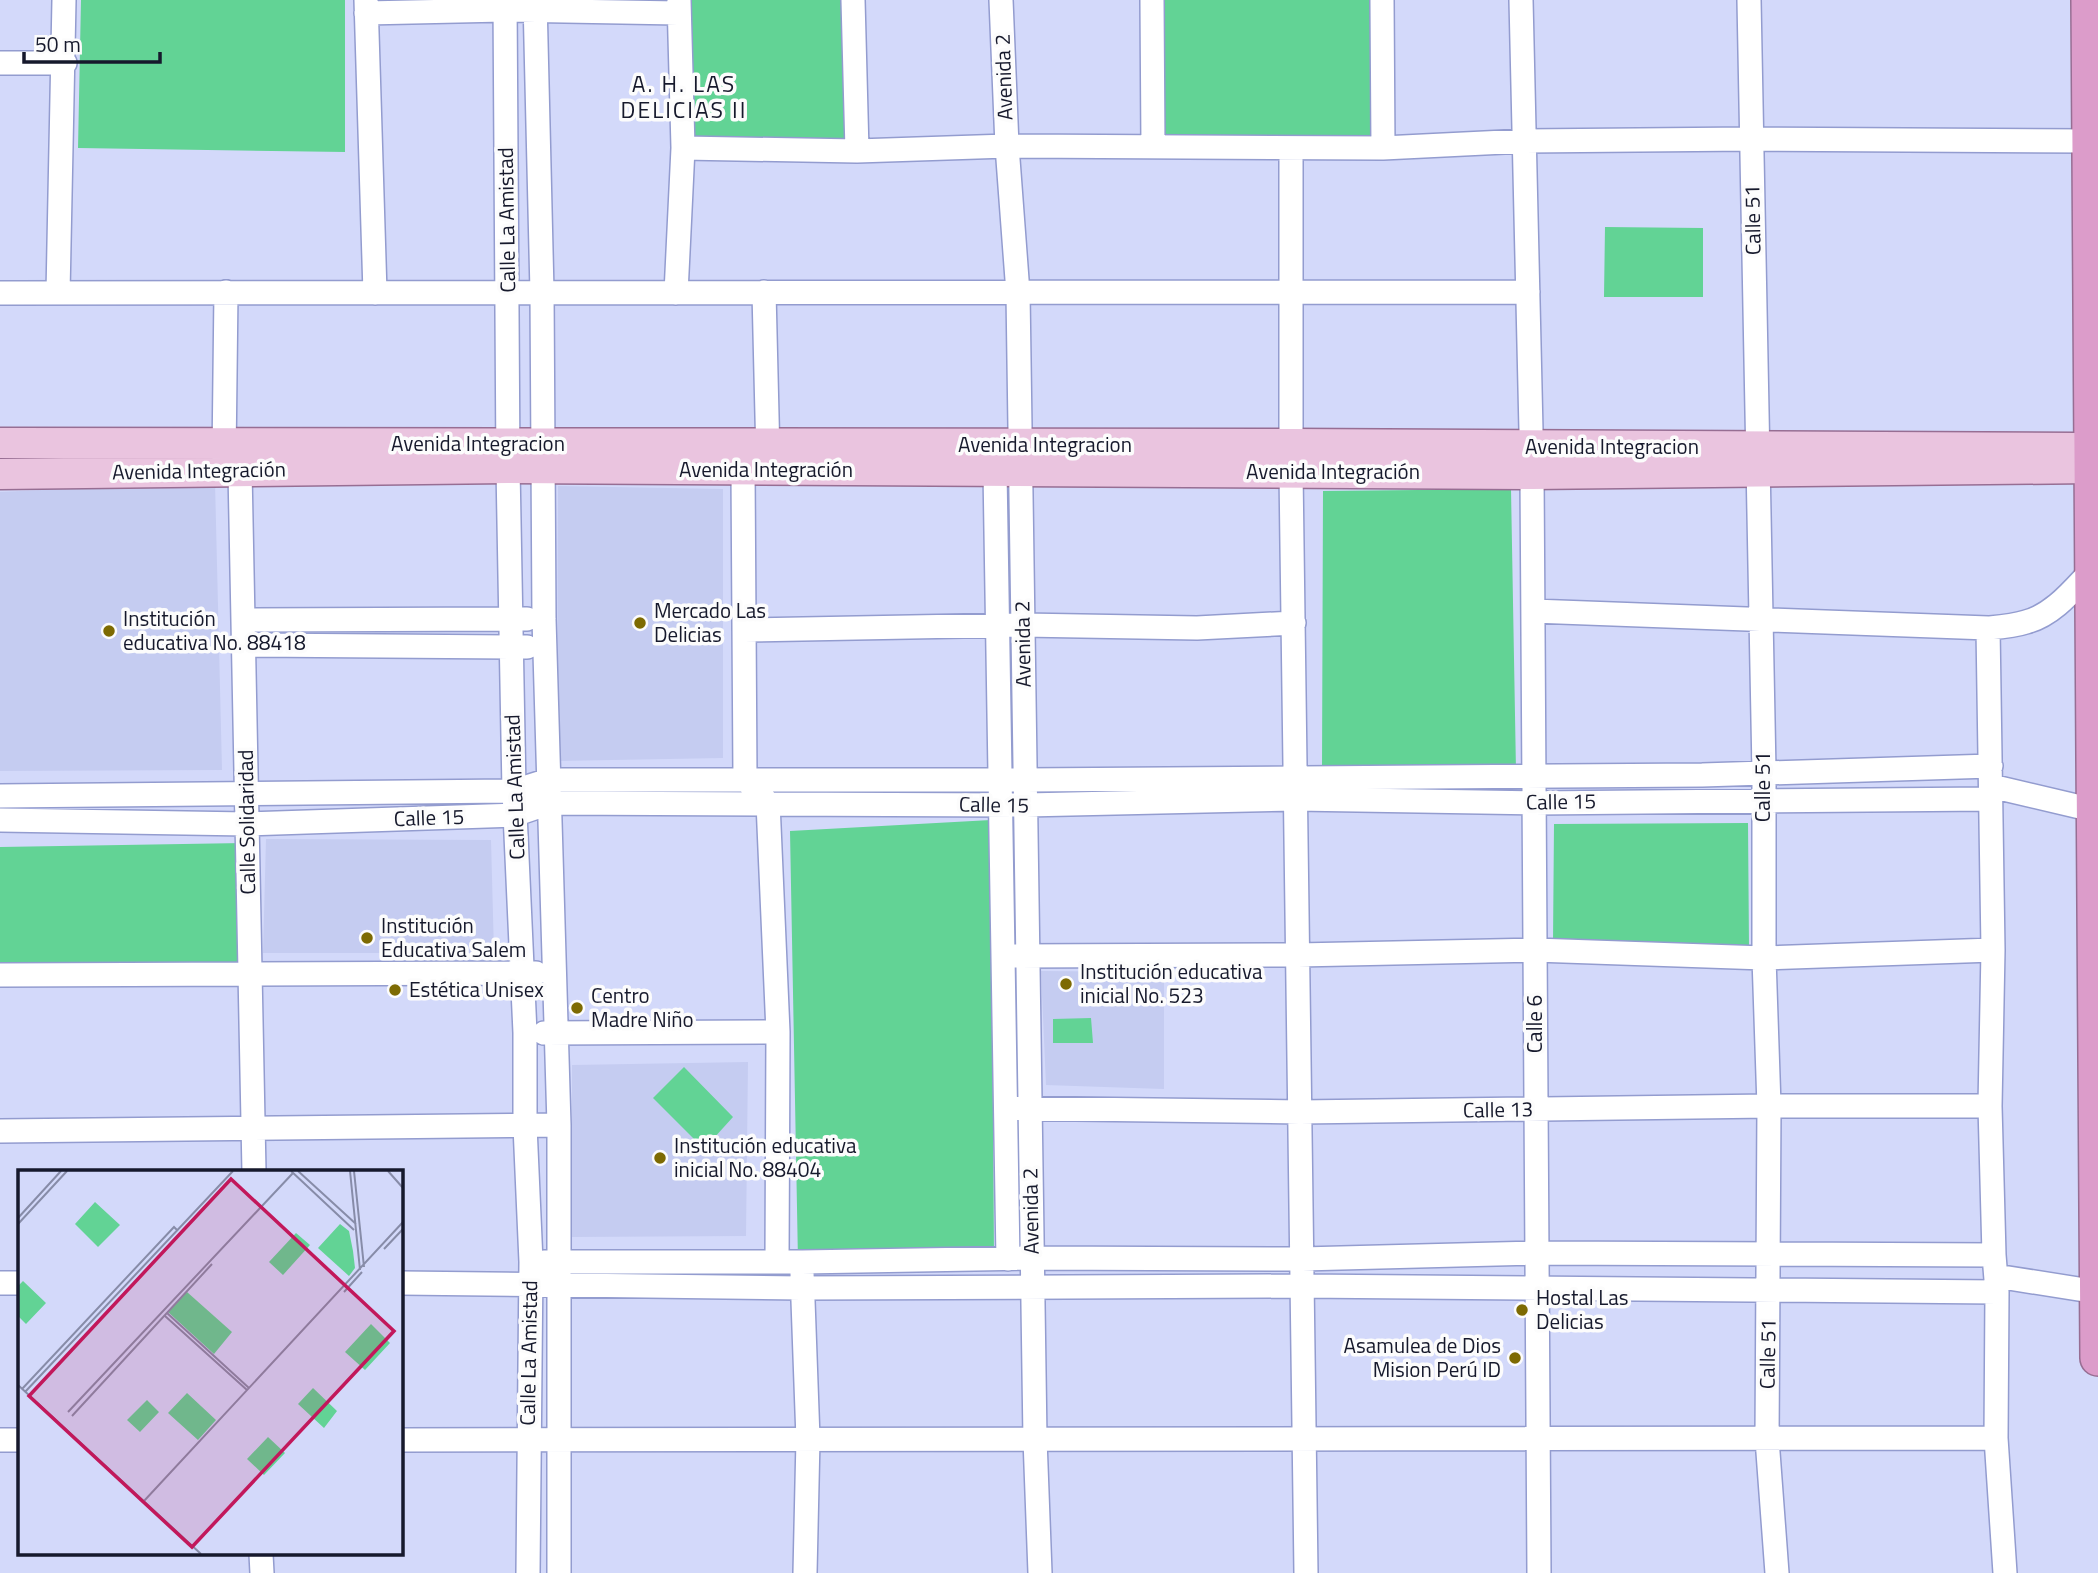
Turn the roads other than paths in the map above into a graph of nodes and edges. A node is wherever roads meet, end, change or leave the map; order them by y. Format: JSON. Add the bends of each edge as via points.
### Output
{"nodes":[{"id":1,"x":64,"y":0,"type":"edge"},
{"id":2,"x":853,"y":0,"type":"edge"},
{"id":3,"x":1001,"y":0,"type":"edge"},
{"id":4,"x":1152,"y":0,"type":"edge"},
{"id":5,"x":1382,"y":0,"type":"edge"},
{"id":6,"x":1521,"y":0,"type":"edge"},
{"id":7,"x":1749,"y":0,"type":"edge"},
{"id":8,"x":2089,"y":0,"type":"edge"},
{"id":9,"x":505,"y":5,"type":"edge"},
{"id":10,"x":535,"y":5,"type":"edge"},
{"id":11,"x":678,"y":6,"type":"edge"},
{"id":12,"x":366,"y":7,"type":"edge"},
{"id":13,"x":0,"y":63,"type":"edge"},
{"id":14,"x":65,"y":63,"type":"junction"},
{"id":15,"x":1751,"y":139,"type":"junction"},
{"id":16,"x":1525,"y":141,"type":"junction"},
{"id":17,"x":2089,"y":141,"type":"junction"},
{"id":18,"x":1007,"y":146,"type":"junction"},
{"id":19,"x":1153,"y":147,"type":"junction"},
{"id":20,"x":683,"y":148,"type":"junction"},
{"id":21,"x":1291,"y":148,"type":"junction"},
{"id":22,"x":1383,"y":149,"type":"junction"},
{"id":23,"x":857,"y":151,"type":"junction"},
{"id":24,"x":226,"y":292,"type":"junction"},
{"id":25,"x":375,"y":292,"type":"junction"},
{"id":26,"x":508,"y":292,"type":"junction"},
{"id":27,"x":542,"y":292,"type":"junction"},
{"id":28,"x":764,"y":292,"type":"junction"},
{"id":29,"x":1290,"y":292,"type":"junction"},
{"id":30,"x":1528,"y":292,"type":"junction"},
{"id":31,"x":0,"y":293,"type":"edge"},
{"id":32,"x":58,"y":293,"type":"junction"},
{"id":33,"x":676,"y":293,"type":"junction"},
{"id":34,"x":1018,"y":293,"type":"junction"},
{"id":35,"x":0,"y":443,"type":"edge"},
{"id":36,"x":508,"y":456,"type":"junction"},
{"id":37,"x":543,"y":456,"type":"junction"},
{"id":38,"x":1291,"y":458,"type":"junction"},
{"id":39,"x":1757,"y":458,"type":"junction"},
{"id":40,"x":1532,"y":460,"type":"junction"},
{"id":41,"x":2093,"y":461,"type":"edge"},
{"id":42,"x":230,"y":462,"type":"junction"},
{"id":43,"x":760,"y":462,"type":"junction"},
{"id":44,"x":1012,"y":463,"type":"junction"},
{"id":45,"x":0,"y":474,"type":"edge"},
{"id":46,"x":2091,"y":571,"type":"junction"},
{"id":47,"x":1533,"y":611,"type":"junction"},
{"id":48,"x":544,"y":619,"type":"junction"},
{"id":49,"x":243,"y":620,"type":"junction"},
{"id":50,"x":513,"y":620,"type":"junction"},
{"id":51,"x":1760,"y":620,"type":"junction"},
{"id":52,"x":1293,"y":623,"type":"junction"},
{"id":53,"x":1023,"y":625,"type":"junction"},
{"id":54,"x":998,"y":626,"type":"junction"},
{"id":55,"x":1988,"y":628,"type":"junction"},
{"id":56,"x":744,"y":630,"type":"junction"},
{"id":57,"x":243,"y":645,"type":"junction"},
{"id":58,"x":512,"y":647,"type":"junction"},
{"id":59,"x":545,"y":647,"type":"junction"},
{"id":60,"x":1764,"y":771,"type":"junction"},
{"id":61,"x":1534,"y":775,"type":"junction"},
{"id":62,"x":746,"y":779,"type":"junction"},
{"id":63,"x":1000,"y":780,"type":"junction"},
{"id":64,"x":1025,"y":780,"type":"junction"},
{"id":65,"x":1991,"y":784,"type":"junction"},
{"id":66,"x":1296,"y":788,"type":"junction"},
{"id":67,"x":514,"y":791,"type":"junction"},
{"id":68,"x":549,"y":792,"type":"junction"},
{"id":69,"x":246,"y":793,"type":"junction"},
{"id":70,"x":0,"y":796,"type":"edge"},
{"id":71,"x":1763,"y":800,"type":"junction"},
{"id":72,"x":768,"y":803,"type":"junction"},
{"id":73,"x":1534,"y":803,"type":"junction"},
{"id":74,"x":1001,"y":805,"type":"junction"},
{"id":75,"x":1026,"y":805,"type":"junction"},
{"id":76,"x":2093,"y":810,"type":"junction"},
{"id":77,"x":514,"y":815,"type":"junction"},
{"id":78,"x":0,"y":820,"type":"edge"},
{"id":79,"x":247,"y":824,"type":"junction"},
{"id":80,"x":1535,"y":950,"type":"junction"},
{"id":81,"x":1993,"y":950,"type":"junction"},
{"id":82,"x":1003,"y":956,"type":"junction"},
{"id":83,"x":1298,"y":956,"type":"junction"},
{"id":84,"x":1028,"y":957,"type":"junction"},
{"id":85,"x":1764,"y":958,"type":"junction"},
{"id":86,"x":553,"y":972,"type":"junction"},
{"id":87,"x":523,"y":973,"type":"junction"},
{"id":88,"x":250,"y":974,"type":"junction"},
{"id":89,"x":0,"y":975,"type":"edge"},
{"id":90,"x":778,"y":1032,"type":"junction"},
{"id":91,"x":525,"y":1033,"type":"junction"},
{"id":92,"x":557,"y":1034,"type":"junction"},
{"id":93,"x":1769,"y":1106,"type":"junction"},
{"id":94,"x":1990,"y":1106,"type":"junction"},
{"id":95,"x":1030,"y":1107,"type":"junction"},
{"id":96,"x":1006,"y":1108,"type":"junction"},
{"id":97,"x":1536,"y":1109,"type":"junction"},
{"id":98,"x":1300,"y":1112,"type":"junction"},
{"id":99,"x":559,"y":1125,"type":"junction"},
{"id":100,"x":525,"y":1126,"type":"junction"},
{"id":101,"x":253,"y":1128,"type":"junction"},
{"id":102,"x":0,"y":1131,"type":"edge"},
{"id":103,"x":254,"y":1170,"type":"edge"},
{"id":104,"x":1537,"y":1253,"type":"junction"},
{"id":105,"x":1767,"y":1254,"type":"junction"},
{"id":106,"x":1032,"y":1258,"type":"junction"},
{"id":107,"x":1008,"y":1259,"type":"junction"},
{"id":108,"x":1302,"y":1259,"type":"junction"},
{"id":109,"x":777,"y":1261,"type":"junction"},
{"id":110,"x":802,"y":1262,"type":"junction"},
{"id":111,"x":530,"y":1273,"type":"junction"},
{"id":112,"x":560,"y":1273,"type":"junction"},
{"id":113,"x":1996,"y":1274,"type":"junction"},
{"id":114,"x":0,"y":1283,"type":"edge"},
{"id":115,"x":18,"y":1283,"type":"edge"},
{"id":116,"x":402,"y":1283,"type":"edge"},
{"id":117,"x":1302,"y":1286,"type":"junction"},
{"id":118,"x":801,"y":1288,"type":"junction"},
{"id":119,"x":1032,"y":1288,"type":"junction"},
{"id":120,"x":1537,"y":1289,"type":"junction"},
{"id":121,"x":1769,"y":1290,"type":"junction"},
{"id":122,"x":2097,"y":1292,"type":"edge"},
{"id":123,"x":2098,"y":1358,"type":"edge"},
{"id":124,"x":1767,"y":1438,"type":"junction"},
{"id":125,"x":1996,"y":1438,"type":"junction"},
{"id":126,"x":808,"y":1439,"type":"junction"},
{"id":127,"x":1035,"y":1439,"type":"junction"},
{"id":128,"x":1304,"y":1439,"type":"junction"},
{"id":129,"x":1538,"y":1439,"type":"junction"},
{"id":130,"x":0,"y":1440,"type":"edge"},
{"id":131,"x":18,"y":1440,"type":"edge"},
{"id":132,"x":402,"y":1440,"type":"edge"},
{"id":133,"x":528,"y":1440,"type":"junction"},
{"id":134,"x":558,"y":1440,"type":"junction"},
{"id":135,"x":528,"y":1573,"type":"edge"},
{"id":136,"x":559,"y":1573,"type":"edge"},
{"id":137,"x":805,"y":1573,"type":"edge"},
{"id":138,"x":1040,"y":1573,"type":"edge"},
{"id":139,"x":1306,"y":1573,"type":"edge"},
{"id":140,"x":1539,"y":1573,"type":"edge"},
{"id":141,"x":1777,"y":1573,"type":"edge"},
{"id":142,"x":2005,"y":1573,"type":"edge"}],
"edges":[{"from":1,"to":14,"type":"street"},
{"from":2,"to":23,"type":"street"},
{"from":3,"to":18,"type":"street","name":"Avenida 2"},
{"from":4,"to":19,"type":"street"},
{"from":5,"to":22,"type":"street"},
{"from":6,"to":16,"type":"street","name":"Calle 6"},
{"from":7,"to":15,"type":"street","name":"Calle 51"},
{"from":8,"to":17,"type":"highway"},
{"from":9,"to":10,"type":"street"},
{"from":9,"to":12,"type":"street"},
{"from":9,"to":26,"type":"street","name":"Calle La Amistad"},
{"from":10,"to":11,"type":"street"},
{"from":10,"to":27,"type":"street","name":"Calle La Amistad"},
{"from":11,"to":20,"type":"street"},
{"from":12,"to":25,"type":"street"},
{"from":13,"to":14,"type":"street"},
{"from":14,"to":32,"type":"street"},
{"from":15,"to":16,"type":"street"},
{"from":15,"to":17,"type":"street"},
{"from":15,"to":39,"type":"street","name":"Calle 51"},
{"from":16,"to":22,"type":"street"},
{"from":16,"to":30,"type":"street","name":"Calle 6"},
{"from":17,"to":41,"type":"highway"},
{"from":18,"to":19,"type":"street"},
{"from":18,"to":23,"type":"street"},
{"from":18,"to":34,"type":"street","name":"Avenida 2"},
{"from":19,"to":21,"type":"street"},
{"from":20,"to":23,"type":"street"},
{"from":20,"to":33,"type":"street"},
{"from":21,"to":22,"type":"street"},
{"from":21,"to":29,"type":"street"},
{"from":24,"to":25,"type":"street"},
{"from":24,"to":32,"type":"street"},
{"from":24,"to":42,"type":"street","name":"Calle Solidaridad"},
{"from":25,"to":26,"type":"street"},
{"from":26,"to":27,"type":"street"},
{"from":26,"to":36,"type":"street","name":"Calle La Amistad"},
{"from":27,"to":33,"type":"street"},
{"from":27,"to":37,"type":"street","name":"Calle La Amistad"},
{"from":28,"to":33,"type":"street"},
{"from":28,"to":34,"type":"street"},
{"from":28,"to":43,"type":"street"},
{"from":29,"to":30,"type":"street"},
{"from":29,"to":34,"type":"street"},
{"from":29,"to":38,"type":"street"},
{"from":30,"to":40,"type":"street","name":"Calle 6"},
{"from":31,"to":32,"type":"street"},
{"from":34,"to":44,"type":"street","name":"Avenida 2"},
{"from":35,"to":42,"type":"main road"},
{"from":36,"to":37,"type":"main road","name":"Avenida Integración"},
{"from":36,"to":42,"type":"main road","name":"Avenida Integración"},
{"from":36,"to":50,"type":"street","name":"Calle La Amistad"},
{"from":37,"to":43,"type":"main road","name":"Avenida Integración"},
{"from":37,"to":48,"type":"street","name":"Calle La Amistad"},
{"from":38,"to":40,"type":"main road","name":"Avenida Integración"},
{"from":38,"to":44,"type":"main road","name":"Avenida Integración"},
{"from":38,"to":52,"type":"street"},
{"from":39,"to":40,"type":"main road","name":"Avenida Integración"},
{"from":39,"to":41,"type":"main road","name":"Avenida Integración"},
{"from":39,"to":51,"type":"street","name":"Calle 51"},
{"from":40,"to":47,"type":"street","name":"Calle 6"},
{"from":41,"to":46,"type":"highway"},
{"from":42,"to":45,"type":"main road","name":"Avenida Integración"},
{"from":42,"to":49,"type":"street","name":"Calle Solidaridad"},
{"from":43,"to":44,"type":"main road","name":"Avenida Integración"},
{"from":43,"to":56,"type":"street"},
{"from":44,"to":53,"type":"street","name":"Avenida 2"},
{"from":44,"to":54,"type":"street","name":"Avenida 2"},
{"from":46,"to":55,"type":"street","via":[[2041,616]]},
{"from":46,"to":76,"type":"highway"},
{"from":47,"to":51,"type":"street"},
{"from":47,"to":61,"type":"street","name":"Calle 6"},
{"from":48,"to":50,"type":"street"},
{"from":48,"to":59,"type":"street","name":"Calle La Amistad"},
{"from":49,"to":50,"type":"street"},
{"from":49,"to":57,"type":"street","name":"Calle Solidaridad"},
{"from":50,"to":58,"type":"street","name":"Calle La Amistad"},
{"from":51,"to":55,"type":"street"},
{"from":51,"to":60,"type":"street","name":"Calle 51"},
{"from":52,"to":53,"type":"street","via":[[1197,628]]},
{"from":52,"to":66,"type":"street"},
{"from":53,"to":54,"type":"street"},
{"from":53,"to":64,"type":"street","name":"Avenida 2"},
{"from":54,"to":56,"type":"street"},
{"from":54,"to":63,"type":"street","name":"Avenida 2"},
{"from":55,"to":65,"type":"street"},
{"from":56,"to":62,"type":"street"},
{"from":57,"to":58,"type":"street"},
{"from":57,"to":69,"type":"street","name":"Calle Solidaridad"},
{"from":58,"to":59,"type":"street"},
{"from":58,"to":67,"type":"street","name":"Calle La Amistad"},
{"from":59,"to":68,"type":"street","name":"Calle La Amistad"},
{"from":60,"to":61,"type":"street"},
{"from":60,"to":65,"type":"street"},
{"from":60,"to":71,"type":"street","name":"Calle 51"},
{"from":61,"to":66,"type":"street"},
{"from":61,"to":73,"type":"street","name":"Calle 6"},
{"from":62,"to":63,"type":"street"},
{"from":62,"to":68,"type":"street"},
{"from":62,"to":72,"type":"street"},
{"from":63,"to":64,"type":"street"},
{"from":63,"to":74,"type":"street","name":"Avenida 2"},
{"from":64,"to":66,"type":"street"},
{"from":64,"to":75,"type":"street","name":"Avenida 2"},
{"from":65,"to":71,"type":"street","name":"Calle 15"},
{"from":65,"to":76,"type":"street"},
{"from":65,"to":81,"type":"street"},
{"from":66,"to":73,"type":"street","name":"Calle 15"},
{"from":66,"to":75,"type":"street","name":"Calle 15"},
{"from":66,"to":83,"type":"street"},
{"from":67,"to":68,"type":"street"},
{"from":67,"to":69,"type":"street"},
{"from":67,"to":77,"type":"street","name":"Calle La Amistad"},
{"from":68,"to":72,"type":"street","name":"Calle 15"},
{"from":68,"to":77,"type":"street","name":"Calle 15"},
{"from":68,"to":86,"type":"street","name":"Calle La Amistad"},
{"from":69,"to":70,"type":"street"},
{"from":69,"to":79,"type":"street","name":"Calle Solidaridad"},
{"from":71,"to":73,"type":"street","name":"Calle 15"},
{"from":71,"to":85,"type":"street","name":"Calle 51"},
{"from":72,"to":74,"type":"street","name":"Calle 15"},
{"from":72,"to":90,"type":"street"},
{"from":73,"to":80,"type":"street","name":"Calle 6"},
{"from":74,"to":75,"type":"street","name":"Calle 15"},
{"from":74,"to":82,"type":"street","name":"Avenida 2"},
{"from":75,"to":84,"type":"street","name":"Avenida 2"},
{"from":76,"to":122,"type":"highway"},
{"from":77,"to":79,"type":"street","name":"Calle 15"},
{"from":77,"to":87,"type":"street","name":"Calle La Amistad"},
{"from":78,"to":79,"type":"street","name":"Calle 15"},
{"from":79,"to":88,"type":"street","name":"Calle Solidaridad"},
{"from":80,"to":83,"type":"street"},
{"from":80,"to":85,"type":"street"},
{"from":80,"to":97,"type":"street","name":"Calle 6"},
{"from":81,"to":85,"type":"street"},
{"from":81,"to":94,"type":"street"},
{"from":82,"to":84,"type":"street"},
{"from":82,"to":96,"type":"street","name":"Avenida 2"},
{"from":83,"to":84,"type":"street"},
{"from":83,"to":98,"type":"street"},
{"from":84,"to":95,"type":"street","name":"Avenida 2"},
{"from":85,"to":93,"type":"street","name":"Calle 51"},
{"from":86,"to":87,"type":"street"},
{"from":86,"to":92,"type":"street","name":"Calle La Amistad"},
{"from":87,"to":88,"type":"street"},
{"from":87,"to":91,"type":"street","name":"Calle La Amistad"},
{"from":88,"to":89,"type":"street"},
{"from":88,"to":101,"type":"street","name":"Calle Solidaridad"},
{"from":90,"to":92,"type":"street"},
{"from":90,"to":109,"type":"street"},
{"from":91,"to":92,"type":"street"},
{"from":91,"to":100,"type":"street","name":"Calle La Amistad"},
{"from":92,"to":99,"type":"street","name":"Calle La Amistad"},
{"from":93,"to":94,"type":"street","name":"Calle 13"},
{"from":93,"to":97,"type":"street","name":"Calle 13"},
{"from":93,"to":105,"type":"street","name":"Calle 51"},
{"from":94,"to":113,"type":"street"},
{"from":95,"to":96,"type":"street","name":"Calle 13"},
{"from":95,"to":98,"type":"street","name":"Calle 13"},
{"from":95,"to":106,"type":"street","name":"Avenida 2"},
{"from":96,"to":107,"type":"street","name":"Avenida 2"},
{"from":97,"to":98,"type":"street","name":"Calle 13"},
{"from":97,"to":104,"type":"street","name":"Calle 6"},
{"from":98,"to":108,"type":"street"},
{"from":99,"to":100,"type":"street"},
{"from":99,"to":112,"type":"street","name":"Calle La Amistad"},
{"from":100,"to":101,"type":"street"},
{"from":100,"to":111,"type":"street","name":"Calle La Amistad"},
{"from":101,"to":102,"type":"street"},
{"from":101,"to":103,"type":"street","name":"Calle Solidaridad"},
{"from":104,"to":105,"type":"street"},
{"from":104,"to":108,"type":"street"},
{"from":104,"to":120,"type":"street","name":"Calle 6"},
{"from":105,"to":113,"type":"street"},
{"from":105,"to":121,"type":"street","name":"Calle 51"},
{"from":106,"to":107,"type":"street"},
{"from":106,"to":108,"type":"street"},
{"from":106,"to":119,"type":"street","name":"Avenida 2"},
{"from":107,"to":110,"type":"street"},
{"from":108,"to":117,"type":"street"},
{"from":109,"to":110,"type":"street"},
{"from":109,"to":112,"type":"street"},
{"from":110,"to":118,"type":"street"},
{"from":111,"to":112,"type":"street"},
{"from":111,"to":116,"type":"street"},
{"from":111,"to":133,"type":"street","name":"Calle La Amistad"},
{"from":112,"to":118,"type":"street"},
{"from":112,"to":134,"type":"street","name":"Calle La Amistad"},
{"from":113,"to":121,"type":"street"},
{"from":113,"to":122,"type":"street"},
{"from":113,"to":125,"type":"street"},
{"from":114,"to":115,"type":"street"},
{"from":117,"to":119,"type":"street"},
{"from":117,"to":120,"type":"street"},
{"from":117,"to":128,"type":"street"},
{"from":118,"to":119,"type":"street"},
{"from":118,"to":126,"type":"street"},
{"from":119,"to":127,"type":"street","name":"Avenida 2"},
{"from":120,"to":121,"type":"street"},
{"from":120,"to":129,"type":"street","name":"Calle 6"},
{"from":121,"to":124,"type":"street","name":"Calle 51"},
{"from":122,"to":123,"type":"highway"},
{"from":124,"to":125,"type":"street"},
{"from":124,"to":129,"type":"street"},
{"from":124,"to":141,"type":"street","name":"Calle 51"},
{"from":125,"to":142,"type":"street"},
{"from":126,"to":127,"type":"street"},
{"from":126,"to":134,"type":"street"},
{"from":126,"to":137,"type":"street"},
{"from":127,"to":128,"type":"street"},
{"from":127,"to":138,"type":"street","name":"Avenida 2"},
{"from":128,"to":129,"type":"street"},
{"from":128,"to":139,"type":"street"},
{"from":129,"to":140,"type":"street","name":"Calle 6"},
{"from":130,"to":131,"type":"street"},
{"from":132,"to":133,"type":"street"},
{"from":133,"to":134,"type":"street"},
{"from":133,"to":135,"type":"street","name":"Calle La Amistad"},
{"from":134,"to":136,"type":"street","name":"Calle La Amistad"}]}
